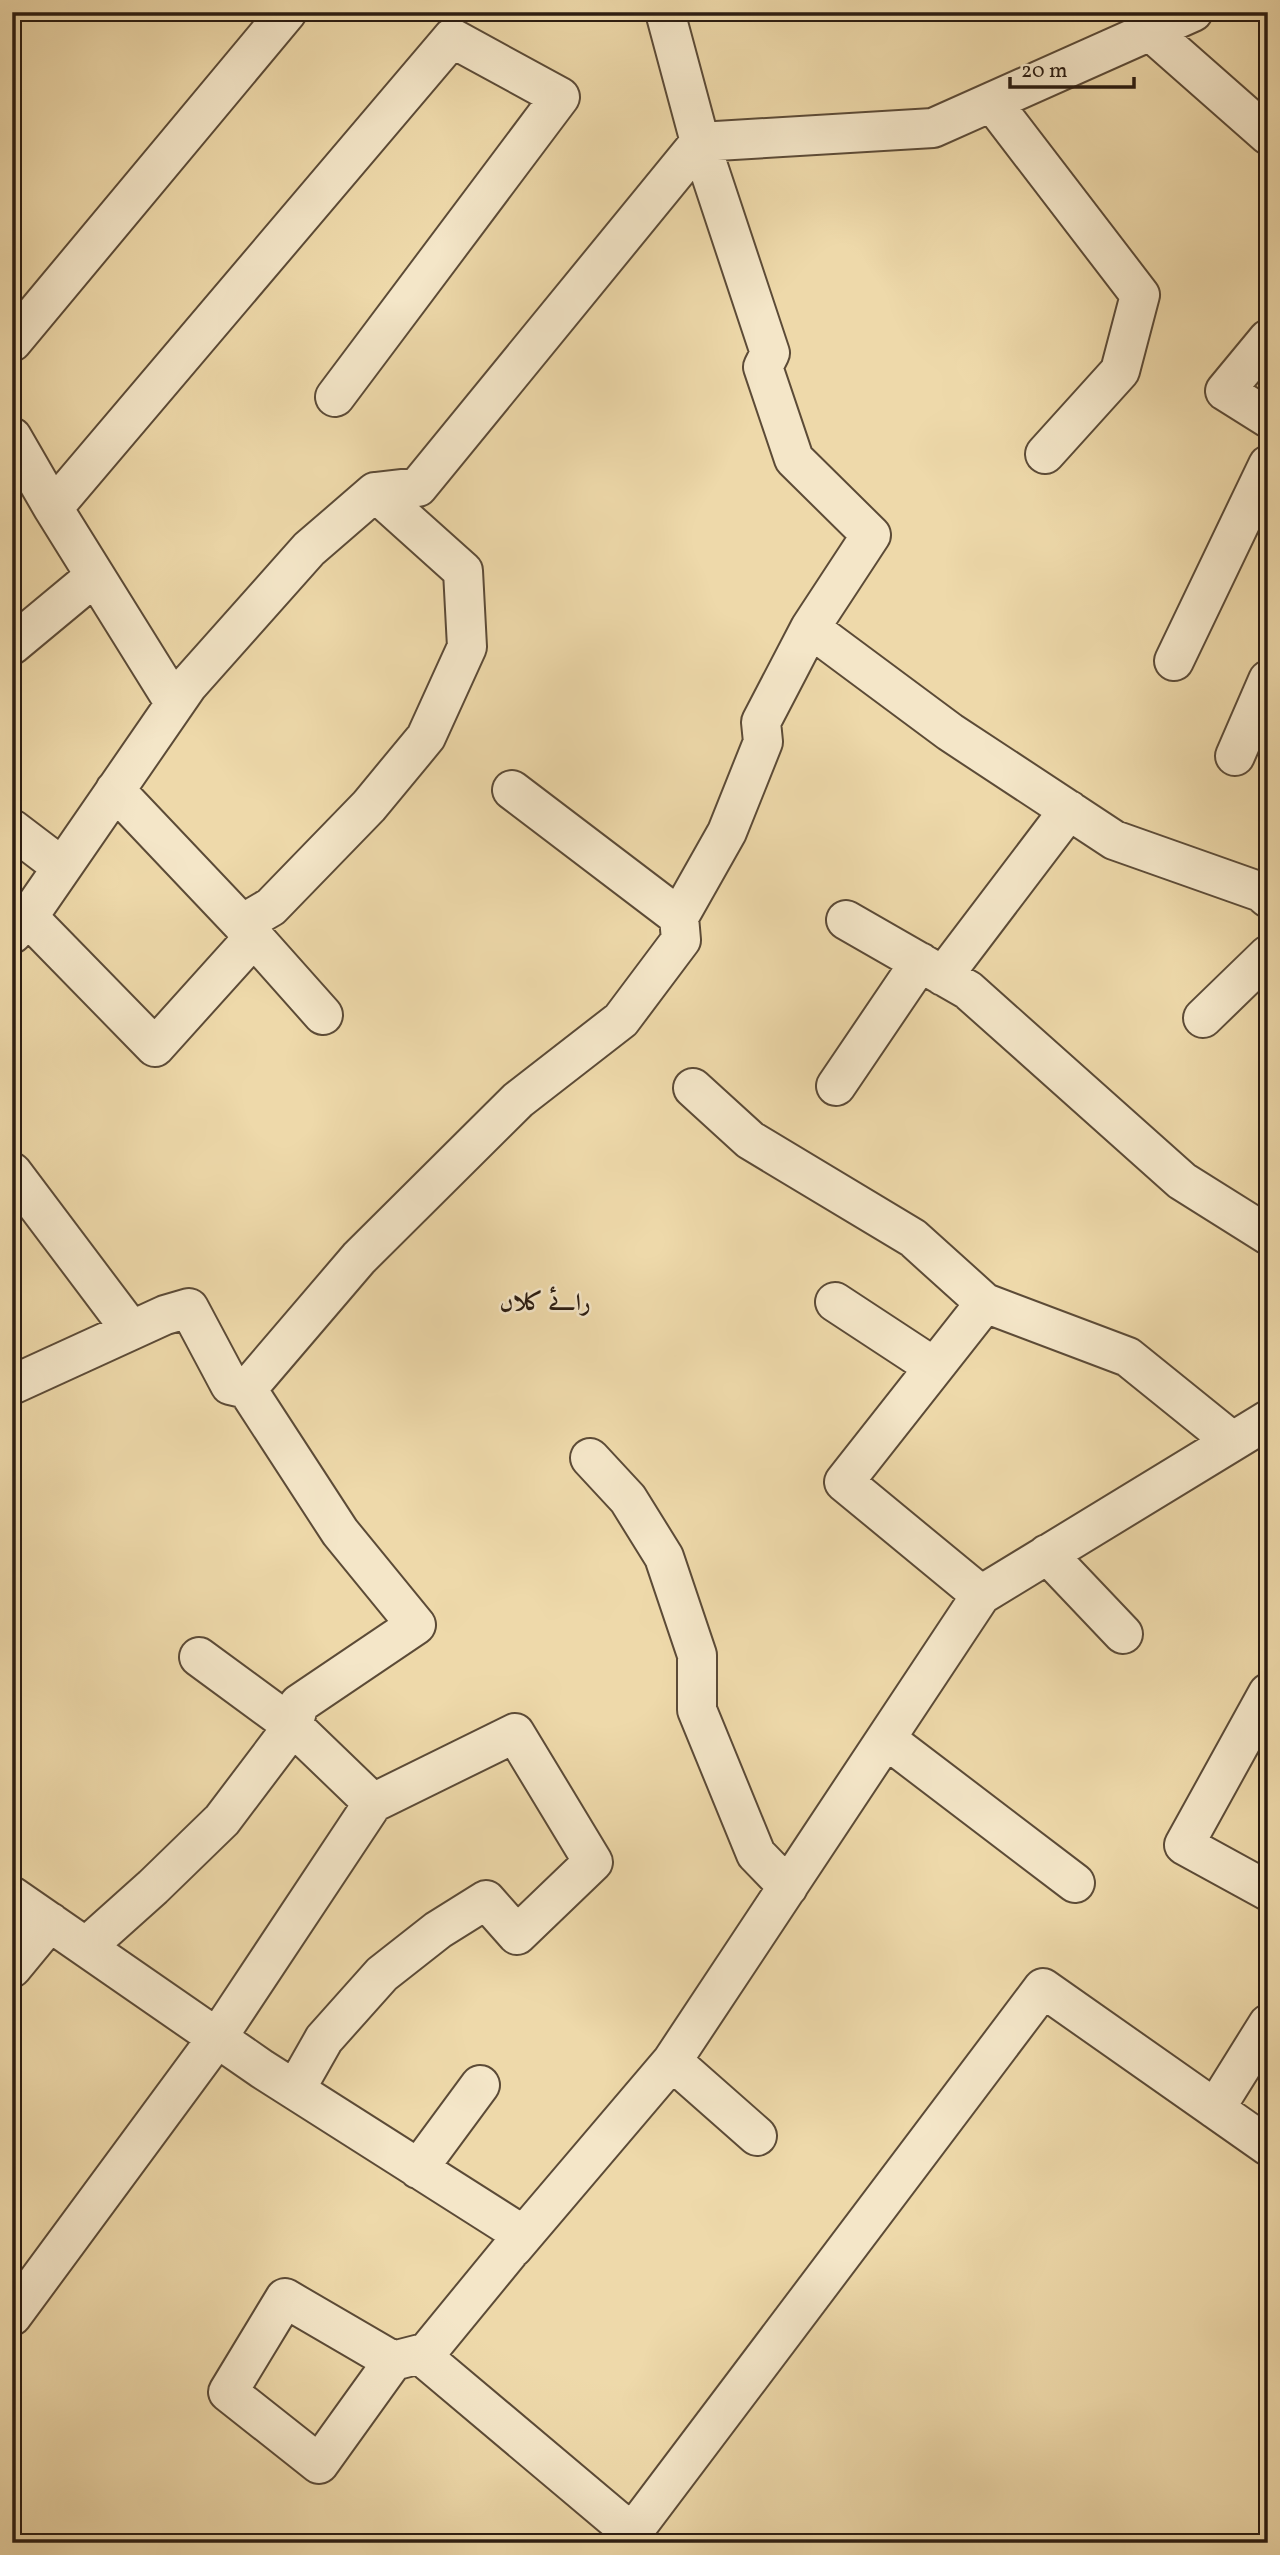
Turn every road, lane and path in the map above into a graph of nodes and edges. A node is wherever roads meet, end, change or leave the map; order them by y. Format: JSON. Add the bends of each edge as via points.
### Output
{"nodes":[{"id":1,"x":287,"y":12,"type":"edge"},
{"id":2,"x":665,"y":12,"type":"edge"},
{"id":3,"x":1193,"y":12,"type":"edge"},
{"id":4,"x":1150,"y":31,"type":"junction"},
{"id":5,"x":992,"y":102,"type":"junction"},
{"id":6,"x":1268,"y":135,"type":"edge"},
{"id":7,"x":700,"y":142,"type":"junction"},
{"id":8,"x":1268,"y":339,"type":"edge"},
{"id":9,"x":12,"y":342,"type":"edge"},
{"id":10,"x":335,"y":397,"type":"dead end"},
{"id":11,"x":1268,"y":418,"type":"edge"},
{"id":12,"x":12,"y":437,"type":"edge"},
{"id":13,"x":1045,"y":454,"type":"dead end"},
{"id":14,"x":1268,"y":465,"type":"edge"},
{"id":15,"x":375,"y":492,"type":"junction"},
{"id":16,"x":53,"y":508,"type":"junction"},
{"id":17,"x":95,"y":576,"type":"junction"},
{"id":18,"x":810,"y":628,"type":"junction"},
{"id":19,"x":12,"y":645,"type":"edge"},
{"id":20,"x":1174,"y":661,"type":"dead end"},
{"id":21,"x":1268,"y":680,"type":"edge"},
{"id":22,"x":175,"y":704,"type":"junction"},
{"id":23,"x":1235,"y":756,"type":"dead end"},
{"id":24,"x":115,"y":790,"type":"junction"},
{"id":25,"x":512,"y":790,"type":"dead end"},
{"id":26,"x":1069,"y":810,"type":"junction"},
{"id":27,"x":12,"y":829,"type":"edge"},
{"id":28,"x":61,"y":867,"type":"junction"},
{"id":29,"x":1268,"y":898,"type":"edge"},
{"id":30,"x":679,"y":917,"type":"junction"},
{"id":31,"x":846,"y":920,"type":"dead end"},
{"id":32,"x":20,"y":926,"type":"edge"},
{"id":33,"x":248,"y":931,"type":"junction"},
{"id":34,"x":1268,"y":956,"type":"edge"},
{"id":35,"x":931,"y":969,"type":"junction"},
{"id":36,"x":323,"y":1015,"type":"dead end"},
{"id":37,"x":1203,"y":1018,"type":"dead end"},
{"id":38,"x":836,"y":1086,"type":"dead end"},
{"id":39,"x":694,"y":1088,"type":"dead end"},
{"id":40,"x":12,"y":1172,"type":"edge"},
{"id":41,"x":1268,"y":1235,"type":"edge"},
{"id":42,"x":835,"y":1302,"type":"dead end"},
{"id":43,"x":985,"y":1303,"type":"junction"},
{"id":44,"x":131,"y":1330,"type":"junction"},
{"id":45,"x":934,"y":1367,"type":"junction"},
{"id":46,"x":12,"y":1385,"type":"edge"},
{"id":47,"x":247,"y":1389,"type":"junction"},
{"id":48,"x":1268,"y":1420,"type":"edge"},
{"id":49,"x":1232,"y":1441,"type":"junction"},
{"id":50,"x":590,"y":1458,"type":"dead end"},
{"id":51,"x":1047,"y":1555,"type":"junction"},
{"id":52,"x":981,"y":1595,"type":"junction"},
{"id":53,"x":1123,"y":1634,"type":"dead end"},
{"id":54,"x":199,"y":1657,"type":"dead end"},
{"id":55,"x":1268,"y":1693,"type":"edge"},
{"id":56,"x":293,"y":1726,"type":"junction"},
{"id":57,"x":886,"y":1739,"type":"junction"},
{"id":58,"x":373,"y":1803,"type":"junction"},
{"id":59,"x":1075,"y":1883,"type":"dead end"},
{"id":60,"x":788,"y":1887,"type":"junction"},
{"id":61,"x":1268,"y":1891,"type":"edge"},
{"id":62,"x":12,"y":1896,"type":"edge"},
{"id":63,"x":50,"y":1922,"type":"junction"},
{"id":64,"x":86,"y":1947,"type":"junction"},
{"id":65,"x":12,"y":1968,"type":"edge"},
{"id":66,"x":1268,"y":2024,"type":"edge"},
{"id":67,"x":217,"y":2038,"type":"junction"},
{"id":68,"x":672,"y":2061,"type":"junction"},
{"id":69,"x":480,"y":2085,"type":"dead end"},
{"id":70,"x":295,"y":2090,"type":"junction"},
{"id":71,"x":1215,"y":2109,"type":"junction"},
{"id":72,"x":757,"y":2136,"type":"dead end"},
{"id":73,"x":1268,"y":2146,"type":"edge"},
{"id":74,"x":418,"y":2169,"type":"junction"},
{"id":75,"x":513,"y":2248,"type":"junction"},
{"id":76,"x":12,"y":2316,"type":"edge"},
{"id":77,"x":629,"y":2538,"type":"edge"}],
"edges":[{"from":1,"to":9,"type":"street"},
{"from":2,"to":7,"type":"street"},
{"from":3,"to":4,"type":"street"},
{"from":4,"to":5,"type":"street"},
{"from":4,"to":6,"type":"street"},
{"from":5,"to":7,"type":"street","via":[[933,128]]},
{"from":5,"to":13,"type":"street","via":[[1140,295],[1119,371]]},
{"from":7,"to":15,"type":"street","via":[[418,487]]},
{"from":7,"to":18,"type":"street","via":[[770,353],[763,367],[794,459],[871,535]]},
{"from":8,"to":11,"type":"street","via":[[1225,390]]},
{"from":10,"to":16,"type":"street","via":[[560,97],[452,38]]},
{"from":12,"to":16,"type":"street"},
{"from":14,"to":20,"type":"street"},
{"from":15,"to":22,"type":"street","via":[[309,549]]},
{"from":15,"to":33,"type":"street","via":[[463,571],[467,647],[426,737],[369,806]]},
{"from":16,"to":17,"type":"street"},
{"from":17,"to":19,"type":"street"},
{"from":17,"to":22,"type":"street"},
{"from":18,"to":26,"type":"street","via":[[950,732]]},
{"from":18,"to":30,"type":"street","via":[[761,722],[763,742],[727,832]]},
{"from":21,"to":23,"type":"street"},
{"from":22,"to":24,"type":"street"},
{"from":24,"to":28,"type":"street"},
{"from":24,"to":33,"type":"street"},
{"from":25,"to":30,"type":"street"},
{"from":26,"to":29,"type":"street","via":[[1114,840]]},
{"from":26,"to":35,"type":"street"},
{"from":27,"to":28,"type":"street"},
{"from":28,"to":32,"type":"street"},
{"from":30,"to":47,"type":"street","via":[[681,940],[621,1020],[509,1109],[359,1258]]},
{"from":31,"to":35,"type":"street"},
{"from":32,"to":33,"type":"street","via":[[155,1047]]},
{"from":33,"to":36,"type":"street"},
{"from":34,"to":37,"type":"street"},
{"from":35,"to":38,"type":"street"},
{"from":35,"to":41,"type":"street","via":[[968,990],[1182,1181]]},
{"from":39,"to":43,"type":"street","via":[[750,1140],[914,1238]]},
{"from":40,"to":44,"type":"street"},
{"from":42,"to":45,"type":"street"},
{"from":43,"to":45,"type":"street"},
{"from":43,"to":49,"type":"street","via":[[1128,1357]]},
{"from":44,"to":46,"type":"street"},
{"from":44,"to":47,"type":"street","via":[[189,1308],[230,1385]]},
{"from":45,"to":52,"type":"street","via":[[844,1482]]},
{"from":47,"to":56,"type":"street","via":[[340,1532],[416,1625],[299,1704]]},
{"from":48,"to":49,"type":"street"},
{"from":49,"to":51,"type":"street"},
{"from":50,"to":60,"type":"street","via":[[628,1499],[664,1557],[697,1655],[697,1710],[756,1854]]},
{"from":51,"to":52,"type":"street"},
{"from":51,"to":53,"type":"street"},
{"from":52,"to":57,"type":"street"},
{"from":54,"to":56,"type":"street"},
{"from":55,"to":61,"type":"street","via":[[1184,1845]]},
{"from":56,"to":58,"type":"street"},
{"from":56,"to":64,"type":"street","via":[[222,1820]]},
{"from":57,"to":59,"type":"street"},
{"from":57,"to":60,"type":"street"},
{"from":58,"to":67,"type":"street"},
{"from":58,"to":70,"type":"street","via":[[516,1733],[593,1862],[517,1935],[486,1900],[438,1930],[382,1974],[332,2029]]},
{"from":60,"to":68,"type":"street"},
{"from":62,"to":63,"type":"street"},
{"from":63,"to":64,"type":"street"},
{"from":63,"to":65,"type":"street"},
{"from":64,"to":67,"type":"street"},
{"from":66,"to":71,"type":"street"},
{"from":67,"to":70,"type":"street"},
{"from":67,"to":76,"type":"street"},
{"from":68,"to":72,"type":"street"},
{"from":68,"to":75,"type":"street"},
{"from":69,"to":74,"type":"street"},
{"from":70,"to":74,"type":"street"},
{"from":71,"to":73,"type":"street"},
{"from":71,"to":77,"type":"street","via":[[1043,1988]]},
{"from":74,"to":75,"type":"street","via":[[523,2235]]},
{"from":75,"to":77,"type":"street","via":[[411,2356],[423,2357]]}]}
